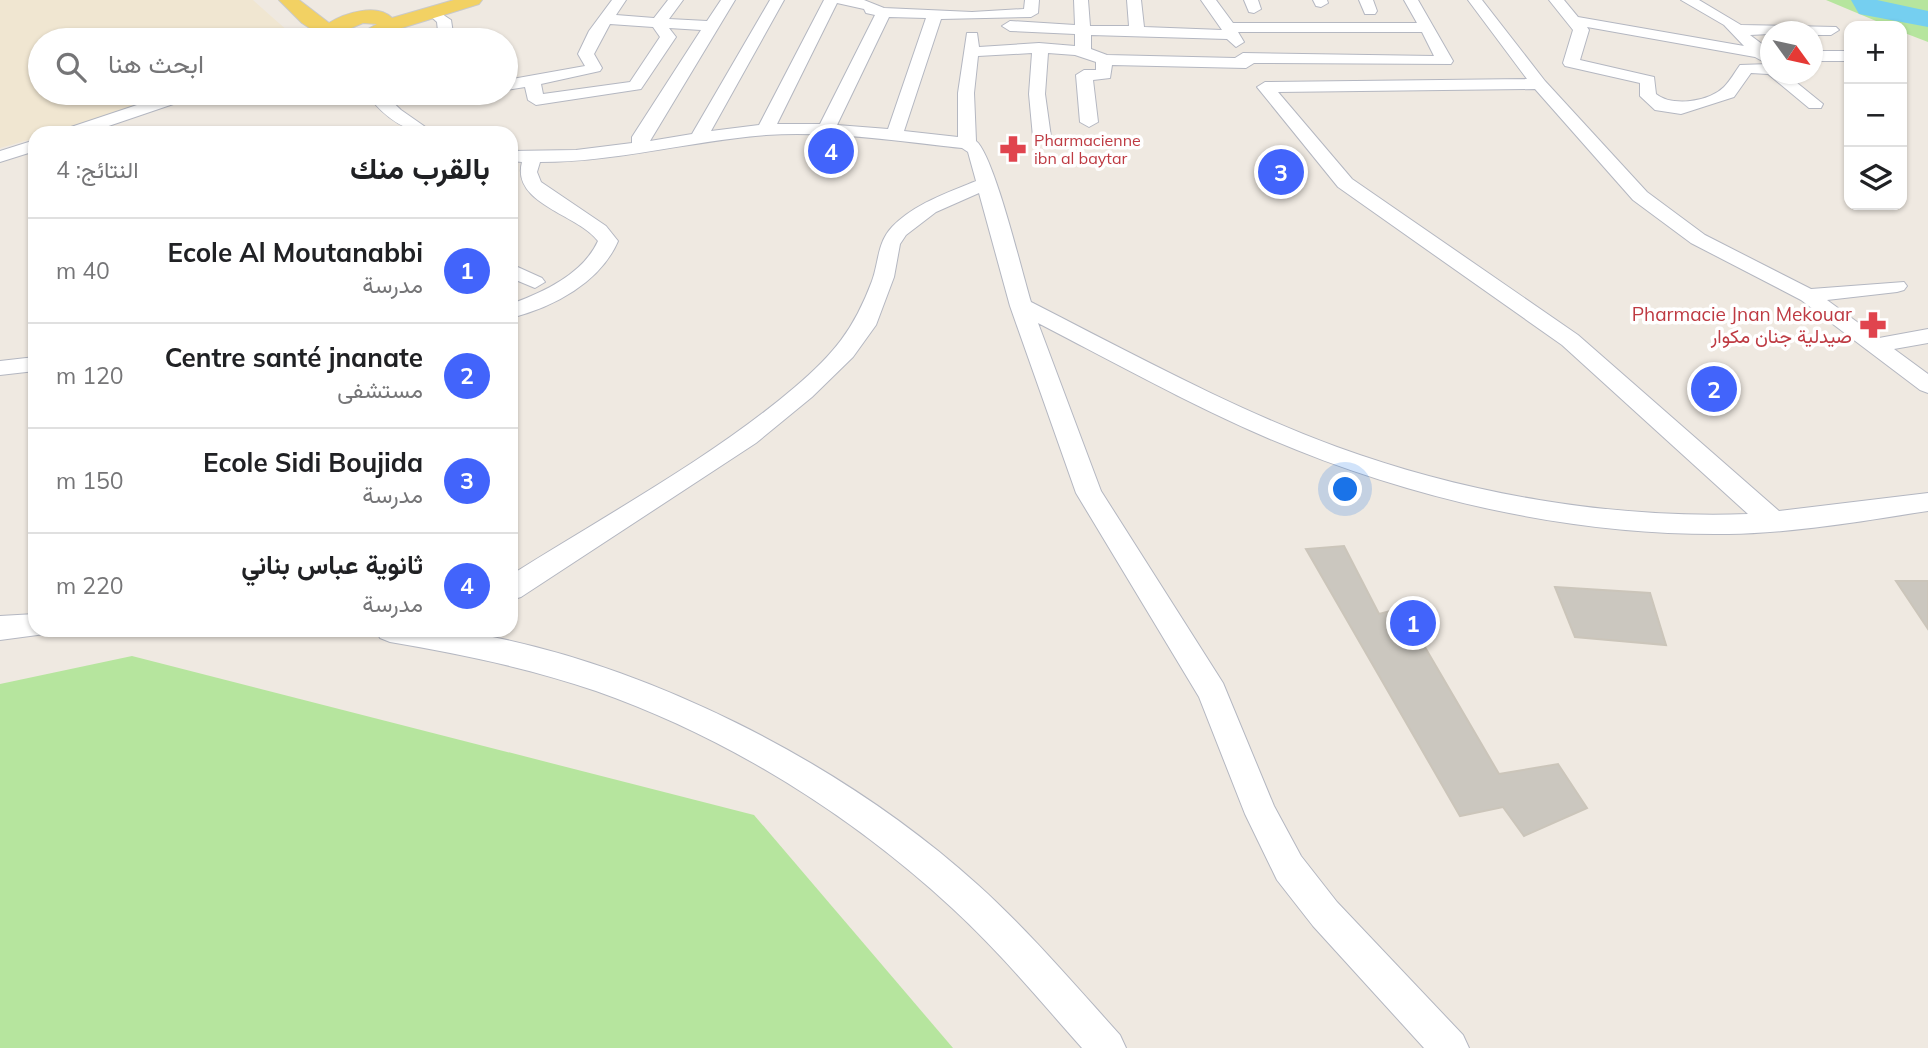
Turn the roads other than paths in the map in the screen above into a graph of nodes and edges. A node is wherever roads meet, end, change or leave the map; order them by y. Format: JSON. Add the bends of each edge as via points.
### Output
{"nodes":[{"id":1,"x":288,"y":0,"type":"edge"},
{"id":2,"x":473,"y":0,"type":"edge"},
{"id":3,"x":619,"y":0,"type":"edge"},
{"id":4,"x":676,"y":0,"type":"edge"},
{"id":5,"x":728,"y":0,"type":"edge"},
{"id":6,"x":777,"y":0,"type":"edge"},
{"id":7,"x":831,"y":0,"type":"edge"},
{"id":8,"x":841,"y":0,"type":"edge"},
{"id":9,"x":1032,"y":0,"type":"edge"},
{"id":10,"x":1081,"y":0,"type":"edge"},
{"id":11,"x":1134,"y":0,"type":"edge"},
{"id":12,"x":1209,"y":0,"type":"edge"},
{"id":13,"x":1411,"y":0,"type":"edge"},
{"id":14,"x":1475,"y":0,"type":"edge"},
{"id":15,"x":1556,"y":0,"type":"edge"},
{"id":16,"x":1723,"y":0,"type":"edge"},
{"id":17,"x":441,"y":3,"type":"edge"},
{"id":18,"x":1695,"y":3,"type":"edge"},
{"id":19,"x":325,"y":6,"type":"dead end"},
{"id":20,"x":878,"y":6,"type":"edge"},
{"id":21,"x":930,"y":10,"type":"edge"},
{"id":22,"x":972,"y":14,"type":"edge"},
{"id":23,"x":1664,"y":18,"type":"dead end"},
{"id":24,"x":355,"y":19,"type":"junction"},
{"id":25,"x":605,"y":19,"type":"junction"},
{"id":26,"x":1573,"y":20,"type":"junction"},
{"id":27,"x":382,"y":22,"type":"junction"},
{"id":28,"x":658,"y":23,"type":"junction"},
{"id":29,"x":711,"y":26,"type":"junction"},
{"id":30,"x":320,"y":28,"type":"edge"},
{"id":31,"x":336,"y":28,"type":"edge"},
{"id":32,"x":380,"y":28,"type":"edge"},
{"id":33,"x":445,"y":28,"type":"edge"},
{"id":34,"x":1427,"y":28,"type":"junction"},
{"id":35,"x":1083,"y":30,"type":"junction"},
{"id":36,"x":1738,"y":30,"type":"junction"},
{"id":37,"x":1831,"y":30,"type":"dead end"},
{"id":38,"x":1137,"y":31,"type":"junction"},
{"id":39,"x":1230,"y":31,"type":"junction"},
{"id":40,"x":1661,"y":37,"type":"junction"},
{"id":41,"x":1040,"y":49,"type":"junction"},
{"id":42,"x":971,"y":52,"type":"junction"},
{"id":43,"x":1083,"y":53,"type":"junction"},
{"id":44,"x":1760,"y":53,"type":"edge"},
{"id":45,"x":1823,"y":56,"type":"edge"},
{"id":46,"x":1844,"y":56,"type":"edge"},
{"id":47,"x":1104,"y":60,"type":"junction"},
{"id":48,"x":1760,"y":60,"type":"edge"},
{"id":49,"x":1245,"y":61,"type":"junction"},
{"id":50,"x":1760,"y":64,"type":"edge"},
{"id":51,"x":531,"y":82,"type":"junction"},
{"id":52,"x":518,"y":84,"type":"edge"},
{"id":53,"x":1539,"y":84,"type":"junction"},
{"id":54,"x":1789,"y":84,"type":"edge"},
{"id":55,"x":1265,"y":87,"type":"junction"},
{"id":56,"x":1815,"y":104,"type":"dead end"},
{"id":57,"x":153,"y":105,"type":"edge"},
{"id":58,"x":385,"y":105,"type":"edge"},
{"id":59,"x":1089,"y":122,"type":"dead end"},
{"id":60,"x":91,"y":126,"type":"edge"},
{"id":61,"x":414,"y":126,"type":"edge"},
{"id":62,"x":765,"y":130,"type":"junction"},
{"id":63,"x":826,"y":130,"type":"junction"},
{"id":64,"x":894,"y":136,"type":"junction"},
{"id":65,"x":1042,"y":137,"type":"dead end"},
{"id":66,"x":698,"y":139,"type":"junction"},
{"id":67,"x":967,"y":144,"type":"junction"},
{"id":68,"x":28,"y":147,"type":"edge"},
{"id":69,"x":641,"y":149,"type":"junction"},
{"id":70,"x":521,"y":156,"type":"edge"},
{"id":71,"x":0,"y":157,"type":"edge"},
{"id":72,"x":988,"y":183,"type":"junction"},
{"id":73,"x":518,"y":274,"type":"edge"},
{"id":74,"x":535,"y":282,"type":"dead end"},
{"id":75,"x":1897,"y":286,"type":"dead end"},
{"id":76,"x":1808,"y":296,"type":"junction"},
{"id":77,"x":1021,"y":306,"type":"junction"},
{"id":78,"x":518,"y":308,"type":"edge"},
{"id":79,"x":1928,"y":336,"type":"edge"},
{"id":80,"x":1876,"y":345,"type":"junction"},
{"id":81,"x":28,"y":365,"type":"edge"},
{"id":82,"x":0,"y":368,"type":"edge"},
{"id":83,"x":1928,"y":385,"type":"edge"},
{"id":84,"x":1928,"y":502,"type":"edge"},
{"id":85,"x":1774,"y":522,"type":"junction"},
{"id":86,"x":518,"y":584,"type":"edge"},
{"id":87,"x":28,"y":626,"type":"edge"},
{"id":88,"x":0,"y":628,"type":"edge"},
{"id":89,"x":455,"y":637,"type":"edge"},
{"id":90,"x":1107,"y":1048,"type":"edge"},
{"id":91,"x":1450,"y":1048,"type":"edge"}],
"edges":[{"from":1,"to":30,"type":"main road"},
{"from":2,"to":17,"type":"main road"},
{"from":3,"to":25,"type":"street"},
{"from":4,"to":28,"type":"street"},
{"from":5,"to":29,"type":"street"},
{"from":6,"to":66,"type":"street"},
{"from":7,"to":62,"type":"street"},
{"from":8,"to":20,"type":"street"},
{"from":9,"to":22,"type":"street","via":[[1031,13]]},
{"from":10,"to":35,"type":"street"},
{"from":11,"to":38,"type":"street"},
{"from":12,"to":39,"type":"street"},
{"from":13,"to":34,"type":"street"},
{"from":14,"to":53,"type":"street"},
{"from":15,"to":26,"type":"street"},
{"from":16,"to":18,"type":"street"},
{"from":17,"to":27,"type":"main road"},
{"from":17,"to":33,"type":"street"},
{"from":18,"to":36,"type":"street"},
{"from":19,"to":24,"type":"main road"},
{"from":20,"to":21,"type":"street"},
{"from":20,"to":63,"type":"street"},
{"from":21,"to":22,"type":"street"},
{"from":21,"to":64,"type":"street"},
{"from":22,"to":35,"type":"street"},
{"from":22,"to":42,"type":"street"},
{"from":23,"to":40,"type":"street"},
{"from":24,"to":27,"type":"main road"},
{"from":24,"to":31,"type":"main road"},
{"from":25,"to":28,"type":"street"},
{"from":25,"to":51,"type":"street","via":[[586,54],[592,71]]},
{"from":26,"to":40,"type":"street"},
{"from":26,"to":50,"type":"street","via":[[1581,30],[1571,63],[1648,80],[1648,96],[1661,106],[1681,110],[1728,93],[1746,68]]},
{"from":27,"to":32,"type":"main road"},
{"from":28,"to":29,"type":"street"},
{"from":28,"to":51,"type":"street","via":[[668,37],[635,86],[536,100]]},
{"from":29,"to":69,"type":"street","via":[[641,137]]},
{"from":34,"to":39,"type":"street"},
{"from":34,"to":49,"type":"street","via":[[1445,61]]},
{"from":35,"to":38,"type":"street"},
{"from":35,"to":43,"type":"street"},
{"from":36,"to":37,"type":"street"},
{"from":36,"to":44,"type":"street"},
{"from":38,"to":39,"type":"street"},
{"from":39,"to":49,"type":"street"},
{"from":40,"to":48,"type":"street"},
{"from":41,"to":42,"type":"street"},
{"from":41,"to":43,"type":"street"},
{"from":41,"to":65,"type":"street","via":[[1037,94]]},
{"from":42,"to":67,"type":"street"},
{"from":43,"to":47,"type":"street"},
{"from":45,"to":46,"type":"street"},
{"from":47,"to":49,"type":"street"},
{"from":47,"to":59,"type":"street","via":[[1104,75],[1084,75]]},
{"from":49,"to":55,"type":"street"},
{"from":51,"to":52,"type":"street"},
{"from":53,"to":55,"type":"street"},
{"from":53,"to":76,"type":"street","via":[[1603,158],[1665,217]]},
{"from":54,"to":56,"type":"street"},
{"from":55,"to":85,"type":"street","via":[[1345,183],[1570,340]]},
{"from":57,"to":60,"type":"street"},
{"from":58,"to":61,"type":"street"},
{"from":62,"to":63,"type":"street"},
{"from":62,"to":66,"type":"street"},
{"from":63,"to":64,"type":"street"},
{"from":64,"to":67,"type":"street"},
{"from":66,"to":69,"type":"street"},
{"from":67,"to":72,"type":"street","via":[[976,150]]},
{"from":68,"to":71,"type":"street"},
{"from":69,"to":70,"type":"street","via":[[600,155]]},
{"from":70,"to":78,"type":"street","via":[[535,189],[594,225],[608,241],[600,256],[568,284]]},
{"from":72,"to":77,"type":"street"},
{"from":72,"to":86,"type":"street","via":[[929,208],[899,231],[890,244],[884,277],[865,325],[804,392],[747,437]]},
{"from":73,"to":74,"type":"street"},
{"from":75,"to":76,"type":"street"},
{"from":76,"to":80,"type":"street"},
{"from":77,"to":85,"type":"street","via":[[1279,433],[1392,474],[1481,498],[1583,515],[1703,524]]},
{"from":77,"to":91,"type":"street","via":[[1089,493],[1212,692],[1261,814],[1289,868],[1325,914]]},
{"from":79,"to":80,"type":"street"},
{"from":80,"to":83,"type":"street"},
{"from":81,"to":82,"type":"street"},
{"from":84,"to":85,"type":"street"},
{"from":87,"to":88,"type":"street"},
{"from":89,"to":90,"type":"street","via":[[565,667],[664,702],[760,748],[869,818],[965,897]]}]}
